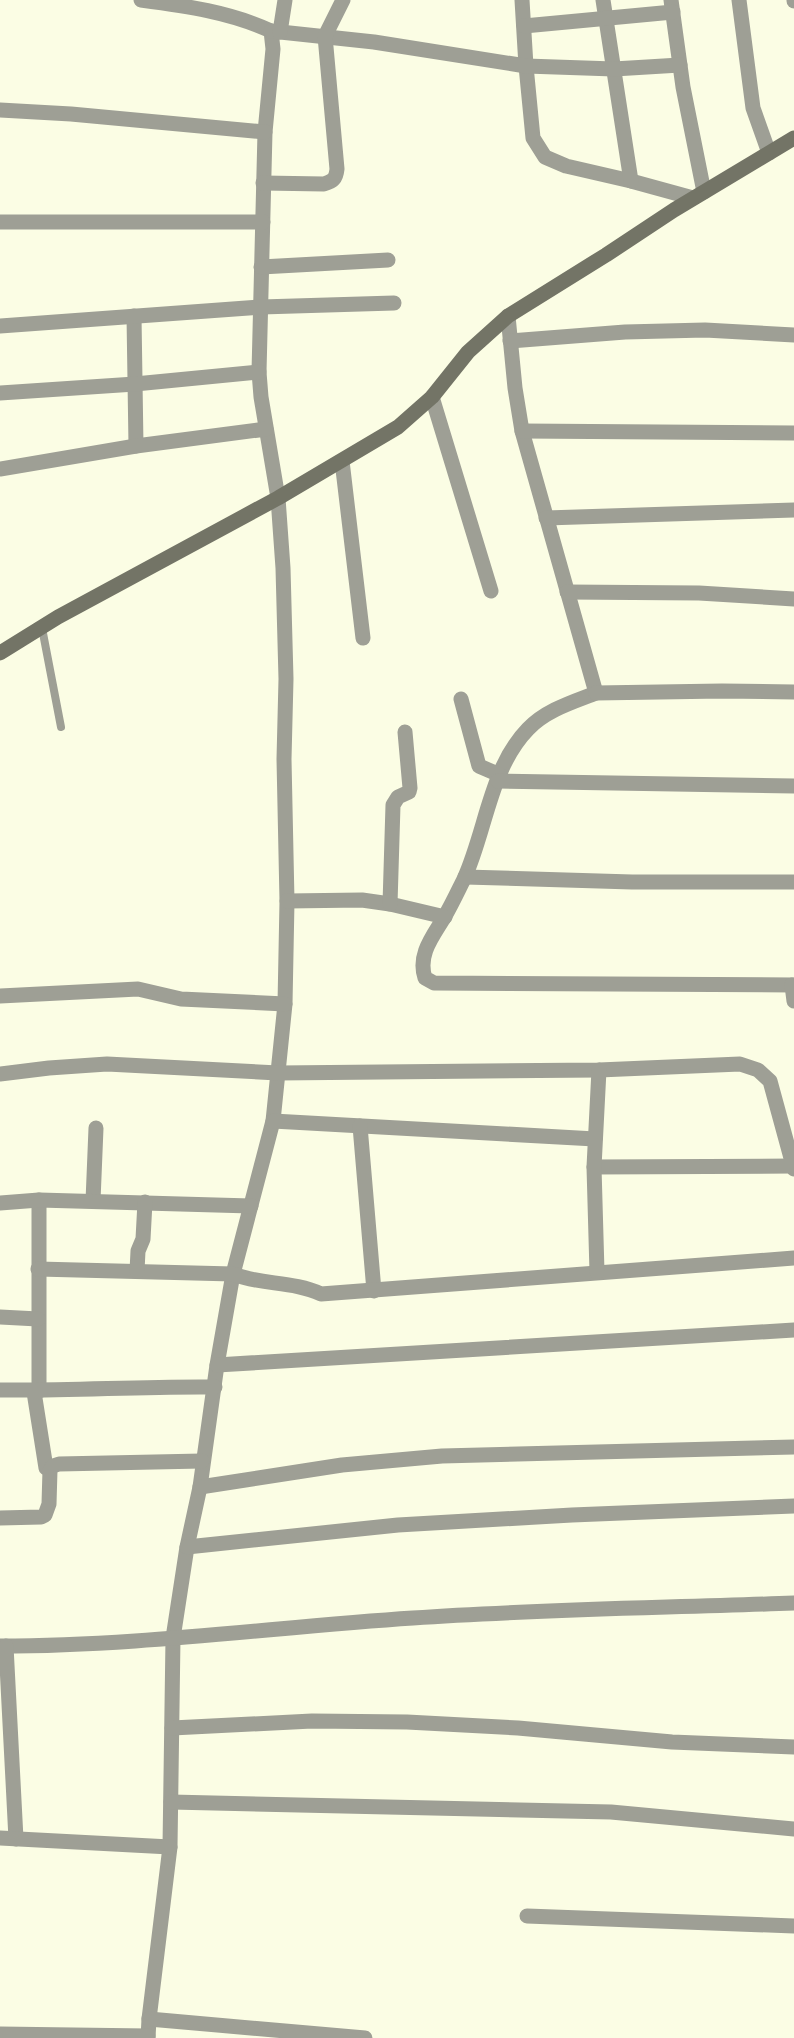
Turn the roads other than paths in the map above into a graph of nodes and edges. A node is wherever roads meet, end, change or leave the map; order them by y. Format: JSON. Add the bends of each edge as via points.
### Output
{"nodes":[{"id":1,"x":141,"y":0,"type":"edge"},
{"id":2,"x":285,"y":0,"type":"edge"},
{"id":3,"x":343,"y":0,"type":"edge"},
{"id":4,"x":522,"y":0,"type":"edge"},
{"id":5,"x":603,"y":0,"type":"edge"},
{"id":6,"x":739,"y":0,"type":"edge"},
{"id":7,"x":208,"y":5,"type":"edge"},
{"id":8,"x":672,"y":6,"type":"edge"},
{"id":9,"x":606,"y":19,"type":"junction"},
{"id":10,"x":524,"y":26,"type":"junction"},
{"id":11,"x":276,"y":31,"type":"junction"},
{"id":12,"x":325,"y":36,"type":"junction"},
{"id":13,"x":680,"y":65,"type":"junction"},
{"id":14,"x":526,"y":66,"type":"junction"},
{"id":15,"x":614,"y":69,"type":"junction"},
{"id":16,"x":0,"y":110,"type":"edge"},
{"id":17,"x":265,"y":132,"type":"junction"},
{"id":18,"x":794,"y":138,"type":"edge"},
{"id":19,"x":769,"y":153,"type":"junction"},
{"id":20,"x":631,"y":181,"type":"junction"},
{"id":21,"x":264,"y":183,"type":"junction"},
{"id":22,"x":699,"y":195,"type":"junction"},
{"id":23,"x":0,"y":222,"type":"edge"},
{"id":24,"x":262,"y":222,"type":"junction"},
{"id":25,"x":388,"y":260,"type":"dead end"},
{"id":26,"x":261,"y":267,"type":"junction"},
{"id":27,"x":394,"y":303,"type":"dead end"},
{"id":28,"x":261,"y":307,"type":"junction"},
{"id":29,"x":134,"y":316,"type":"junction"},
{"id":30,"x":508,"y":316,"type":"junction"},
{"id":31,"x":0,"y":326,"type":"edge"},
{"id":32,"x":794,"y":335,"type":"edge"},
{"id":33,"x":510,"y":341,"type":"junction"},
{"id":34,"x":259,"y":372,"type":"junction"},
{"id":35,"x":135,"y":384,"type":"junction"},
{"id":36,"x":0,"y":393,"type":"edge"},
{"id":37,"x":432,"y":397,"type":"junction"},
{"id":38,"x":266,"y":429,"type":"junction"},
{"id":39,"x":522,"y":431,"type":"junction"},
{"id":40,"x":794,"y":433,"type":"edge"},
{"id":41,"x":136,"y":446,"type":"junction"},
{"id":42,"x":342,"y":461,"type":"junction"},
{"id":43,"x":0,"y":469,"type":"edge"},
{"id":44,"x":278,"y":498,"type":"junction"},
{"id":45,"x":794,"y":510,"type":"edge"},
{"id":46,"x":546,"y":518,"type":"junction"},
{"id":47,"x":491,"y":591,"type":"dead end"},
{"id":48,"x":567,"y":592,"type":"junction"},
{"id":49,"x":794,"y":599,"type":"edge"},
{"id":50,"x":42,"y":628,"type":"junction"},
{"id":51,"x":363,"y":638,"type":"dead end"},
{"id":52,"x":0,"y":653,"type":"edge"},
{"id":53,"x":794,"y":692,"type":"edge"},
{"id":54,"x":596,"y":693,"type":"junction"},
{"id":55,"x":461,"y":699,"type":"dead end"},
{"id":56,"x":61,"y":728,"type":"dead end"},
{"id":57,"x":405,"y":732,"type":"dead end"},
{"id":58,"x":499,"y":778,"type":"junction"},
{"id":59,"x":794,"y":786,"type":"edge"},
{"id":60,"x":465,"y":877,"type":"junction"},
{"id":61,"x":794,"y":882,"type":"edge"},
{"id":62,"x":287,"y":901,"type":"junction"},
{"id":63,"x":390,"y":904,"type":"junction"},
{"id":64,"x":445,"y":917,"type":"junction"},
{"id":65,"x":793,"y":985,"type":"edge"},
{"id":66,"x":0,"y":996,"type":"edge"},
{"id":67,"x":794,"y":1001,"type":"edge"},
{"id":68,"x":285,"y":1004,"type":"junction"},
{"id":69,"x":599,"y":1070,"type":"junction"},
{"id":70,"x":278,"y":1073,"type":"junction"},
{"id":71,"x":0,"y":1074,"type":"edge"},
{"id":72,"x":273,"y":1121,"type":"junction"},
{"id":73,"x":360,"y":1126,"type":"junction"},
{"id":74,"x":96,"y":1128,"type":"dead end"},
{"id":75,"x":595,"y":1139,"type":"junction"},
{"id":76,"x":594,"y":1167,"type":"junction"},
{"id":77,"x":794,"y":1167,"type":"edge"},
{"id":78,"x":39,"y":1200,"type":"junction"},
{"id":79,"x":93,"y":1201,"type":"junction"},
{"id":80,"x":145,"y":1202,"type":"junction"},
{"id":81,"x":0,"y":1203,"type":"edge"},
{"id":82,"x":251,"y":1206,"type":"junction"},
{"id":83,"x":794,"y":1258,"type":"edge"},
{"id":84,"x":38,"y":1269,"type":"junction"},
{"id":85,"x":137,"y":1271,"type":"junction"},
{"id":86,"x":597,"y":1272,"type":"junction"},
{"id":87,"x":232,"y":1274,"type":"junction"},
{"id":88,"x":374,"y":1291,"type":"junction"},
{"id":89,"x":0,"y":1317,"type":"edge"},
{"id":90,"x":38,"y":1319,"type":"junction"},
{"id":91,"x":794,"y":1330,"type":"edge"},
{"id":92,"x":217,"y":1365,"type":"junction"},
{"id":93,"x":215,"y":1387,"type":"junction"},
{"id":94,"x":0,"y":1390,"type":"edge"},
{"id":95,"x":39,"y":1391,"type":"junction"},
{"id":96,"x":794,"y":1446,"type":"edge"},
{"id":97,"x":202,"y":1461,"type":"junction"},
{"id":98,"x":46,"y":1468,"type":"dead end"},
{"id":99,"x":200,"y":1488,"type":"junction"},
{"id":100,"x":794,"y":1506,"type":"edge"},
{"id":101,"x":0,"y":1518,"type":"edge"},
{"id":102,"x":187,"y":1547,"type":"junction"},
{"id":103,"x":794,"y":1603,"type":"edge"},
{"id":104,"x":173,"y":1638,"type":"junction"},
{"id":105,"x":3,"y":1646,"type":"edge"},
{"id":106,"x":172,"y":1728,"type":"junction"},
{"id":107,"x":794,"y":1747,"type":"edge"},
{"id":108,"x":6,"y":1755,"type":"edge"},
{"id":109,"x":171,"y":1802,"type":"junction"},
{"id":110,"x":794,"y":1829,"type":"edge"},
{"id":111,"x":0,"y":1838,"type":"edge"},
{"id":112,"x":16,"y":1839,"type":"junction"},
{"id":113,"x":170,"y":1847,"type":"junction"},
{"id":114,"x":527,"y":1916,"type":"dead end"},
{"id":115,"x":794,"y":1926,"type":"edge"},
{"id":116,"x":149,"y":2019,"type":"junction"},
{"id":117,"x":0,"y":2034,"type":"edge"},
{"id":118,"x":148,"y":2037,"type":"edge"},
{"id":119,"x":365,"y":2038,"type":"edge"}],
"edges":[{"from":1,"to":7,"type":"street"},
{"from":2,"to":11,"type":"street"},
{"from":3,"to":12,"type":"street"},
{"from":4,"to":10,"type":"street"},
{"from":5,"to":9,"type":"street"},
{"from":6,"to":19,"type":"street","via":[[753,108]]},
{"from":7,"to":11,"type":"street"},
{"from":8,"to":9,"type":"street"},
{"from":8,"to":13,"type":"street"},
{"from":9,"to":10,"type":"street"},
{"from":9,"to":15,"type":"street"},
{"from":10,"to":14,"type":"street"},
{"from":11,"to":12,"type":"street"},
{"from":11,"to":17,"type":"street"},
{"from":12,"to":14,"type":"street"},
{"from":12,"to":21,"type":"street","via":[[336,177],[324,184]]},
{"from":13,"to":15,"type":"street"},
{"from":13,"to":22,"type":"street"},
{"from":14,"to":15,"type":"street"},
{"from":14,"to":20,"type":"street","via":[[533,138],[545,157],[566,166]]},
{"from":15,"to":20,"type":"street"},
{"from":16,"to":17,"type":"street"},
{"from":17,"to":21,"type":"street"},
{"from":18,"to":19,"type":"street"},
{"from":19,"to":22,"type":"street"},
{"from":20,"to":22,"type":"street"},
{"from":21,"to":24,"type":"street"},
{"from":22,"to":30,"type":"street"},
{"from":23,"to":24,"type":"street"},
{"from":24,"to":26,"type":"street"},
{"from":25,"to":26,"type":"street"},
{"from":26,"to":28,"type":"street"},
{"from":27,"to":28,"type":"street"},
{"from":28,"to":29,"type":"street"},
{"from":28,"to":34,"type":"street"},
{"from":29,"to":31,"type":"street"},
{"from":29,"to":35,"type":"street"},
{"from":30,"to":33,"type":"street"},
{"from":30,"to":37,"type":"street","via":[[468,352]]},
{"from":32,"to":33,"type":"street","via":[[705,330]]},
{"from":33,"to":39,"type":"street"},
{"from":34,"to":35,"type":"street"},
{"from":34,"to":38,"type":"street"},
{"from":35,"to":36,"type":"street"},
{"from":35,"to":41,"type":"street"},
{"from":37,"to":42,"type":"street","via":[[398,428]]},
{"from":37,"to":47,"type":"street"},
{"from":38,"to":41,"type":"street"},
{"from":38,"to":44,"type":"street"},
{"from":39,"to":40,"type":"street"},
{"from":39,"to":46,"type":"street"},
{"from":41,"to":43,"type":"street"},
{"from":42,"to":44,"type":"street"},
{"from":42,"to":51,"type":"street"},
{"from":44,"to":50,"type":"street"},
{"from":44,"to":62,"type":"street","via":[[286,679]]},
{"from":45,"to":46,"type":"street"},
{"from":46,"to":48,"type":"street"},
{"from":48,"to":49,"type":"street","via":[[699,593]]},
{"from":48,"to":54,"type":"street"},
{"from":50,"to":52,"type":"street"},
{"from":50,"to":56,"type":"lane"},
{"from":53,"to":54,"type":"street"},
{"from":54,"to":58,"type":"street","via":[[556,708],[528,728],[510,753]]},
{"from":55,"to":58,"type":"street","via":[[479,766]]},
{"from":57,"to":63,"type":"street","via":[[410,788],[393,804]]},
{"from":58,"to":59,"type":"street"},
{"from":58,"to":60,"type":"street"},
{"from":60,"to":61,"type":"street"},
{"from":60,"to":64,"type":"street"},
{"from":62,"to":63,"type":"street","via":[[362,900]]},
{"from":62,"to":68,"type":"street"},
{"from":63,"to":64,"type":"street"},
{"from":64,"to":65,"type":"street","via":[[423,957],[425,978],[434,983]]},
{"from":65,"to":67,"type":"street"},
{"from":66,"to":68,"type":"street","via":[[138,989],[182,999]]},
{"from":68,"to":70,"type":"street"},
{"from":69,"to":70,"type":"street"},
{"from":69,"to":75,"type":"street"},
{"from":69,"to":77,"type":"street","via":[[740,1064],[758,1070],[770,1081]]},
{"from":70,"to":71,"type":"street","via":[[107,1064]]},
{"from":70,"to":72,"type":"street"},
{"from":72,"to":73,"type":"street"},
{"from":72,"to":82,"type":"street"},
{"from":73,"to":75,"type":"street"},
{"from":73,"to":88,"type":"street"},
{"from":74,"to":79,"type":"street"},
{"from":75,"to":76,"type":"street"},
{"from":76,"to":77,"type":"street"},
{"from":76,"to":86,"type":"street"},
{"from":78,"to":79,"type":"street"},
{"from":78,"to":81,"type":"street"},
{"from":78,"to":84,"type":"street"},
{"from":79,"to":80,"type":"street"},
{"from":80,"to":82,"type":"street"},
{"from":80,"to":85,"type":"street"},
{"from":82,"to":87,"type":"street"},
{"from":83,"to":86,"type":"street"},
{"from":84,"to":85,"type":"street"},
{"from":84,"to":90,"type":"street"},
{"from":85,"to":87,"type":"street"},
{"from":86,"to":88,"type":"street"},
{"from":87,"to":88,"type":"street","via":[[248,1280],[304,1287],[321,1294]]},
{"from":87,"to":92,"type":"street"},
{"from":89,"to":90,"type":"street"},
{"from":90,"to":95,"type":"street"},
{"from":91,"to":92,"type":"street"},
{"from":92,"to":93,"type":"street"},
{"from":93,"to":95,"type":"street"},
{"from":93,"to":97,"type":"street"},
{"from":94,"to":95,"type":"street"},
{"from":95,"to":98,"type":"street","via":[[34,1392]]},
{"from":96,"to":99,"type":"street","via":[[442,1456],[342,1465]]},
{"from":97,"to":99,"type":"street"},
{"from":97,"to":101,"type":"street","via":[[59,1464],[50,1470],[45,1515]]},
{"from":99,"to":102,"type":"street"},
{"from":100,"to":102,"type":"street","via":[[398,1526]]},
{"from":102,"to":104,"type":"street"},
{"from":103,"to":104,"type":"street","via":[[425,1617]]},
{"from":104,"to":105,"type":"street"},
{"from":104,"to":106,"type":"street"},
{"from":105,"to":108,"type":"street"},
{"from":106,"to":107,"type":"street","via":[[312,1721],[407,1722]]},
{"from":106,"to":109,"type":"street"},
{"from":108,"to":112,"type":"street"},
{"from":109,"to":110,"type":"street","via":[[611,1812]]},
{"from":109,"to":113,"type":"street"},
{"from":111,"to":112,"type":"street"},
{"from":112,"to":113,"type":"street"},
{"from":113,"to":116,"type":"street"},
{"from":114,"to":115,"type":"street"},
{"from":116,"to":118,"type":"street"},
{"from":116,"to":119,"type":"street"},
{"from":117,"to":118,"type":"street"}]}
